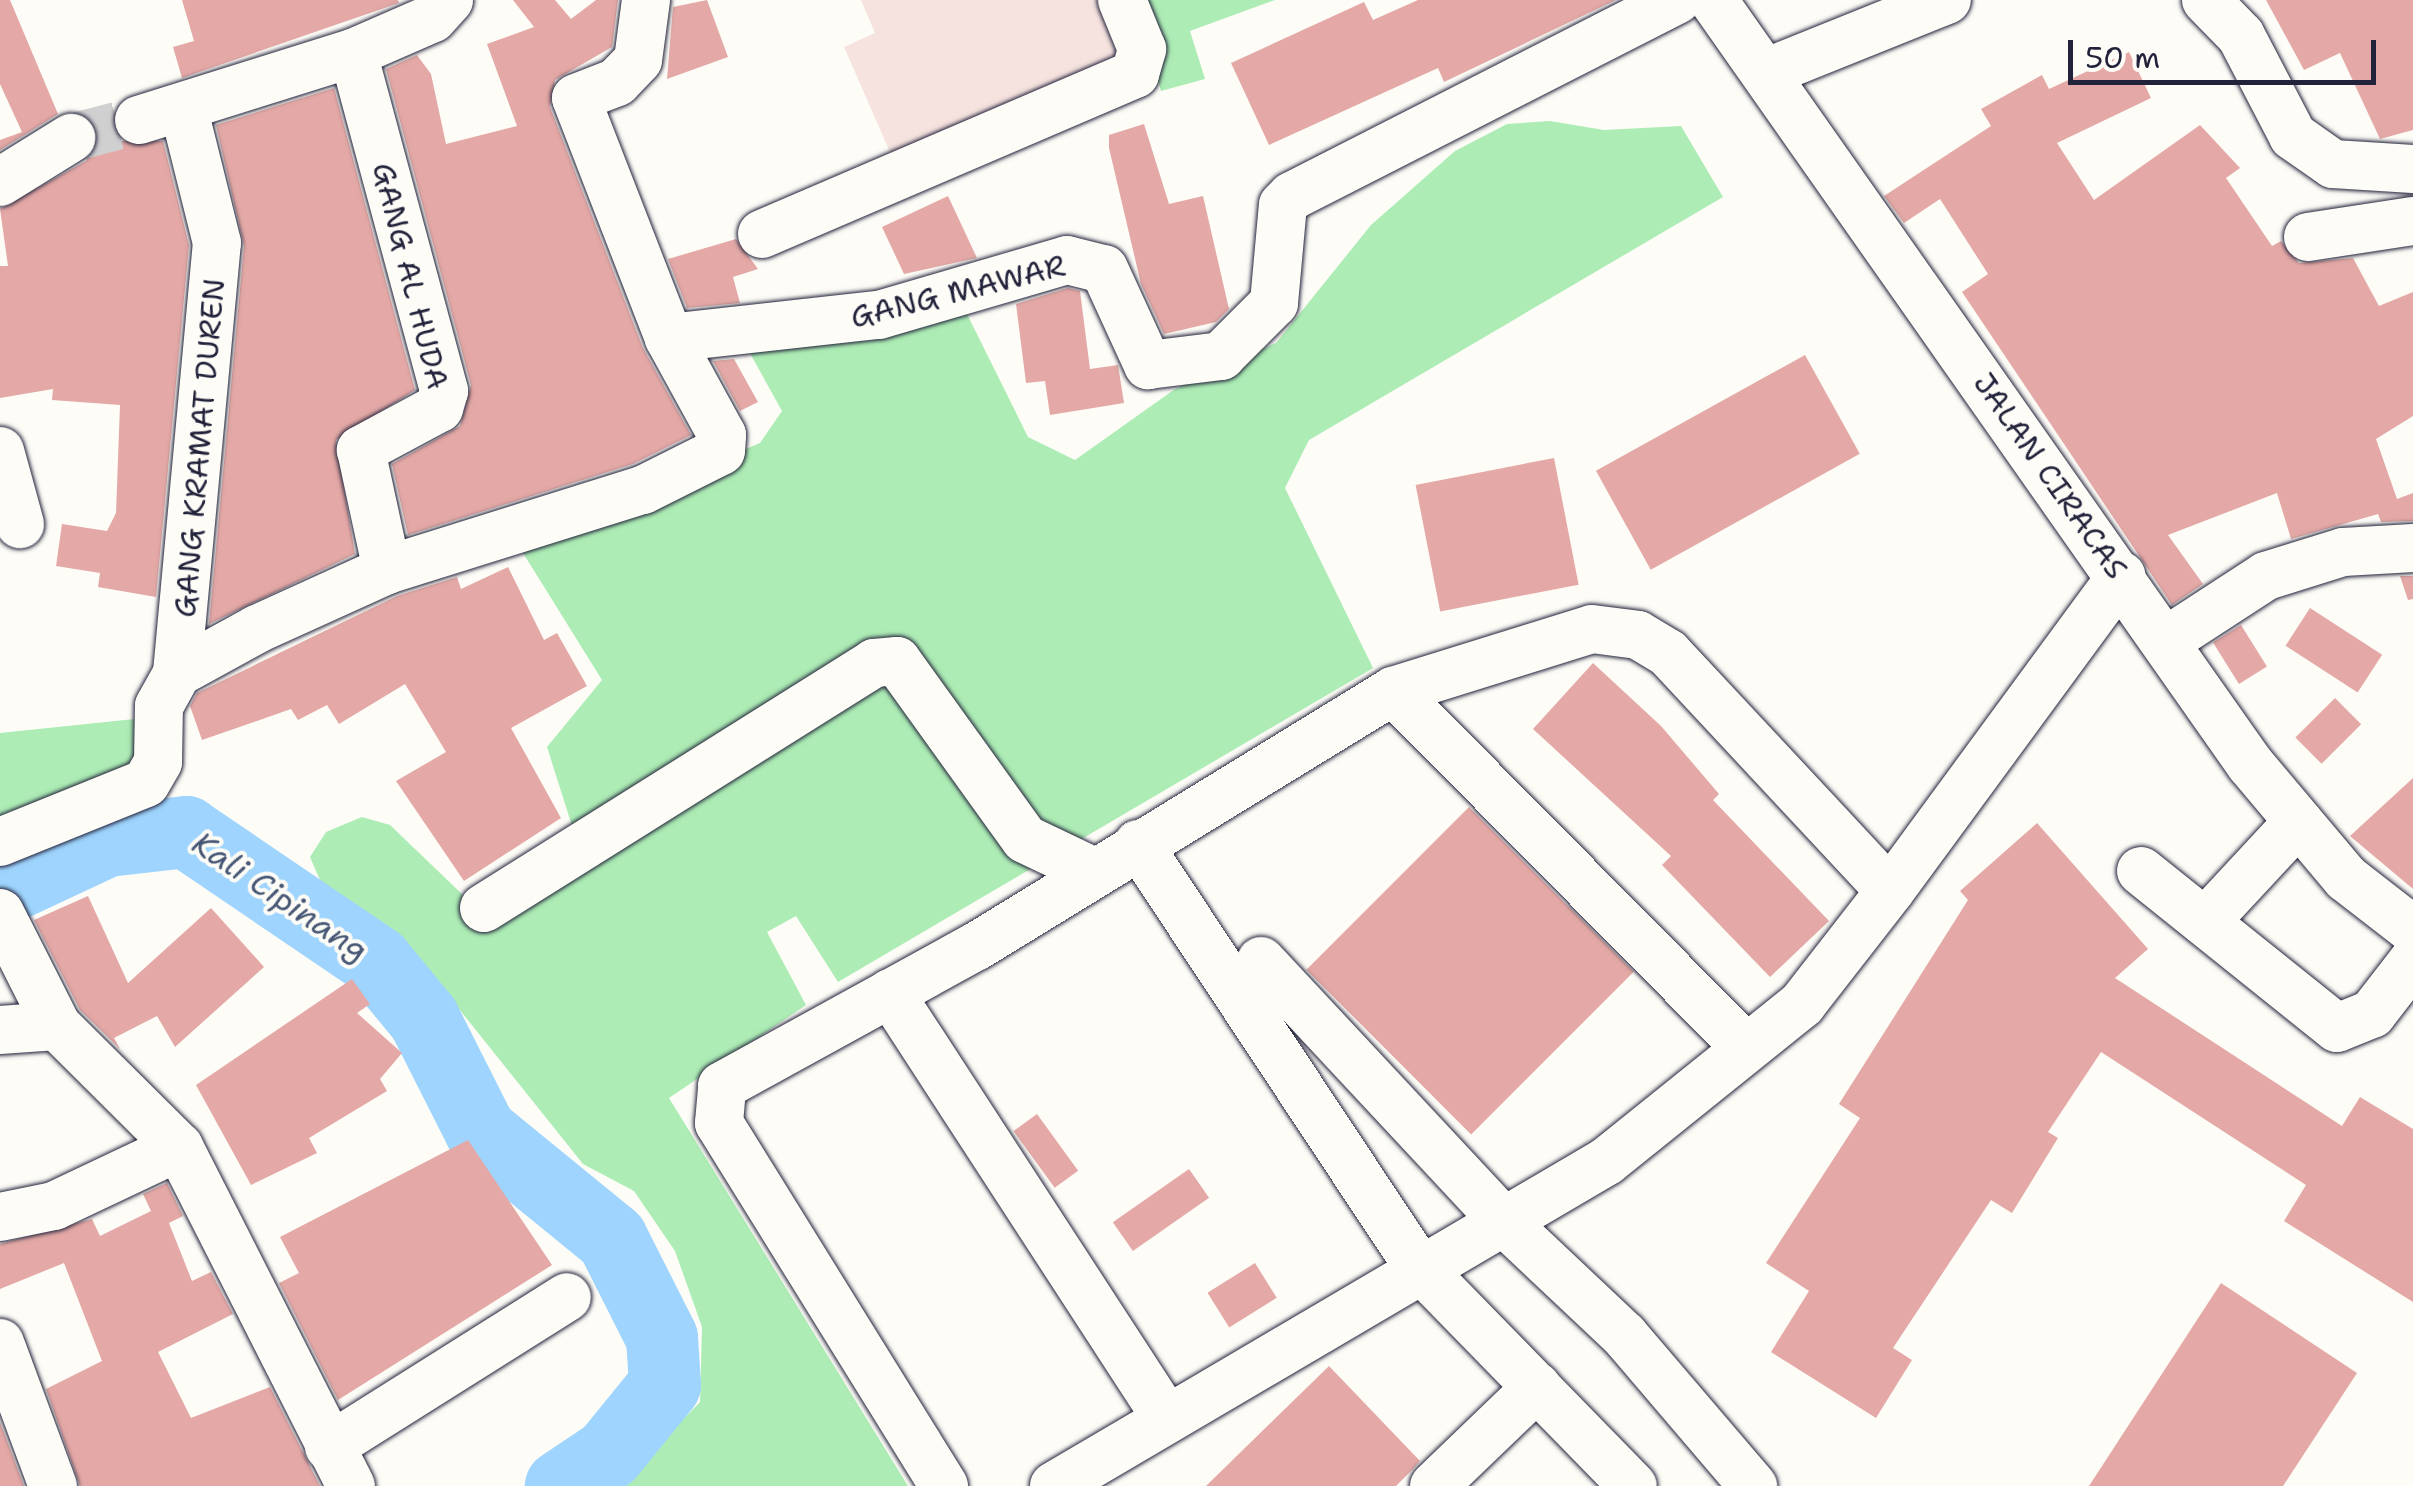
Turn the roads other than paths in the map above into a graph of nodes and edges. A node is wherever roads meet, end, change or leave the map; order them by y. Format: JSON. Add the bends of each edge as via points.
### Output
{"nodes":[{"id":1,"x":449,"y":0,"type":"edge"},
{"id":2,"x":646,"y":0,"type":"edge"},
{"id":3,"x":1122,"y":0,"type":"edge"},
{"id":4,"x":1677,"y":0,"type":"edge"},
{"id":5,"x":1713,"y":0,"type":"edge"},
{"id":6,"x":1947,"y":0,"type":"edge"},
{"id":7,"x":2206,"y":0,"type":"edge"},
{"id":8,"x":353,"y":54,"type":"junction"},
{"id":9,"x":1765,"y":73,"type":"junction"},
{"id":10,"x":184,"y":107,"type":"junction"},
{"id":11,"x":139,"y":120,"type":"tunnel mouth"},
{"id":12,"x":71,"y":138,"type":"tunnel mouth"},
{"id":13,"x":2413,"y":168,"type":"edge"},
{"id":14,"x":0,"y":182,"type":"edge"},
{"id":15,"x":2413,"y":221,"type":"edge"},
{"id":16,"x":762,"y":234,"type":"dead end"},
{"id":17,"x":2308,"y":237,"type":"dead end"},
{"id":18,"x":668,"y":338,"type":"junction"},
{"id":19,"x":0,"y":451,"type":"edge"},
{"id":20,"x":20,"y":524,"type":"dead end"},
{"id":21,"x":2413,"y":548,"type":"edge"},
{"id":22,"x":386,"y":570,"type":"junction"},
{"id":23,"x":2121,"y":576,"type":"junction"},
{"id":24,"x":2166,"y":641,"type":"junction"},
{"id":25,"x":177,"y":673,"type":"junction"},
{"id":26,"x":1393,"y":691,"type":"junction"},
{"id":27,"x":2298,"y":822,"type":"junction"},
{"id":28,"x":0,"y":842,"type":"edge"},
{"id":29,"x":1138,"y":844,"type":"junction"},
{"id":30,"x":1090,"y":870,"type":"junction"},
{"id":31,"x":2142,"y":870,"type":"dead end"},
{"id":32,"x":1890,"y":892,"type":"junction"},
{"id":33,"x":484,"y":908,"type":"dead end"},
{"id":34,"x":1,"y":915,"type":"edge"},
{"id":35,"x":2205,"y":922,"type":"junction"},
{"id":36,"x":2413,"y":930,"type":"edge"},
{"id":37,"x":1261,"y":961,"type":"dead end"},
{"id":38,"x":2413,"y":961,"type":"edge"},
{"id":39,"x":890,"y":993,"type":"junction"},
{"id":40,"x":57,"y":1026,"type":"junction"},
{"id":41,"x":0,"y":1030,"type":"edge"},
{"id":42,"x":1742,"y":1044,"type":"junction"},
{"id":43,"x":179,"y":1147,"type":"junction"},
{"id":44,"x":0,"y":1217,"type":"edge"},
{"id":45,"x":1504,"y":1222,"type":"junction"},
{"id":46,"x":1417,"y":1264,"type":"junction"},
{"id":47,"x":567,"y":1297,"type":"dead end"},
{"id":48,"x":6,"y":1357,"type":"edge"},
{"id":49,"x":1537,"y":1387,"type":"junction"},
{"id":50,"x":1167,"y":1418,"type":"junction"},
{"id":51,"x":340,"y":1467,"type":"edge"},
{"id":52,"x":53,"y":1486,"type":"edge"},
{"id":53,"x":944,"y":1486,"type":"edge"},
{"id":54,"x":1054,"y":1486,"type":"edge"},
{"id":55,"x":1434,"y":1486,"type":"edge"},
{"id":56,"x":1633,"y":1486,"type":"edge"},
{"id":57,"x":1753,"y":1486,"type":"edge"}],
"edges":[{"from":1,"to":8,"type":"street","via":[[433,18]]},
{"from":2,"to":18,"type":"street","via":[[638,60],[616,82],[576,98]]},
{"from":3,"to":16,"type":"street","via":[[1142,49],[1136,74]]},
{"from":4,"to":18,"type":"street","name":"GANG MAWAR","via":[[1292,196],[1282,206],[1274,303],[1221,356],[1148,365],[1104,269],[1066,260],[879,316]]},
{"from":5,"to":9,"type":"street","name":"JALAN CIRACAS"},
{"from":6,"to":9,"type":"street"},
{"from":7,"to":13,"type":"street","via":[[2241,36],[2293,136],[2333,164]]},
{"from":8,"to":10,"type":"street"},
{"from":8,"to":22,"type":"street","name":"GANG AL HUDA","via":[[444,391],[439,408],[361,450]]},
{"from":9,"to":23,"type":"street","name":"JALAN CIRACAS"},
{"from":10,"to":11,"type":"street"},
{"from":10,"to":25,"type":"street","name":"GANG KRAMAT DUREN","via":[[217,243]]},
{"from":12,"to":14,"type":"street"},
{"from":15,"to":17,"type":"street"},
{"from":18,"to":22,"type":"street","via":[[722,435],[716,456],[594,509]]},
{"from":19,"to":20,"type":"street"},
{"from":21,"to":24,"type":"street","via":[[2343,552],[2266,576]]},
{"from":22,"to":25,"type":"street"},
{"from":23,"to":24,"type":"street","name":"JALAN CIRACAS"},
{"from":23,"to":32,"type":"street"},
{"from":24,"to":27,"type":"street","name":"JALAN CIRACAS"},
{"from":25,"to":28,"type":"street","name":"GANG KRAMAT DUREN","via":[[154,727],[156,774],[104,806]]},
{"from":26,"to":29,"type":"street"},
{"from":26,"to":32,"type":"street","via":[[1592,629],[1638,635],[1668,653]]},
{"from":26,"to":42,"type":"street"},
{"from":27,"to":35,"type":"street"},
{"from":27,"to":36,"type":"street","name":"JALAN CIRACAS","via":[[2346,878]]},
{"from":29,"to":30,"type":"street"},
{"from":29,"to":46,"type":"street"},
{"from":30,"to":33,"type":"street","via":[[1025,838],[897,661],[874,663]]},
{"from":30,"to":39,"type":"street"},
{"from":31,"to":35,"type":"street"},
{"from":32,"to":42,"type":"street","via":[[1802,1004]]},
{"from":34,"to":40,"type":"street"},
{"from":35,"to":38,"type":"street","via":[[2342,1029],[2372,1014]]},
{"from":37,"to":45,"type":"street"},
{"from":39,"to":50,"type":"street"},
{"from":39,"to":53,"type":"street","via":[[738,1074],[722,1086],[715,1111]]},
{"from":40,"to":41,"type":"street"},
{"from":40,"to":43,"type":"street"},
{"from":42,"to":45,"type":"street","via":[[1662,1120]]},
{"from":43,"to":44,"type":"street","via":[[54,1206]]},
{"from":43,"to":51,"type":"street"},
{"from":45,"to":46,"type":"street"},
{"from":45,"to":57,"type":"street","via":[[1624,1336]]},
{"from":46,"to":49,"type":"street"},
{"from":46,"to":50,"type":"street","via":[[1336,1325]]},
{"from":47,"to":51,"type":"street"},
{"from":48,"to":52,"type":"street"},
{"from":49,"to":55,"type":"street"},
{"from":49,"to":56,"type":"street"},
{"from":50,"to":54,"type":"street"}]}
